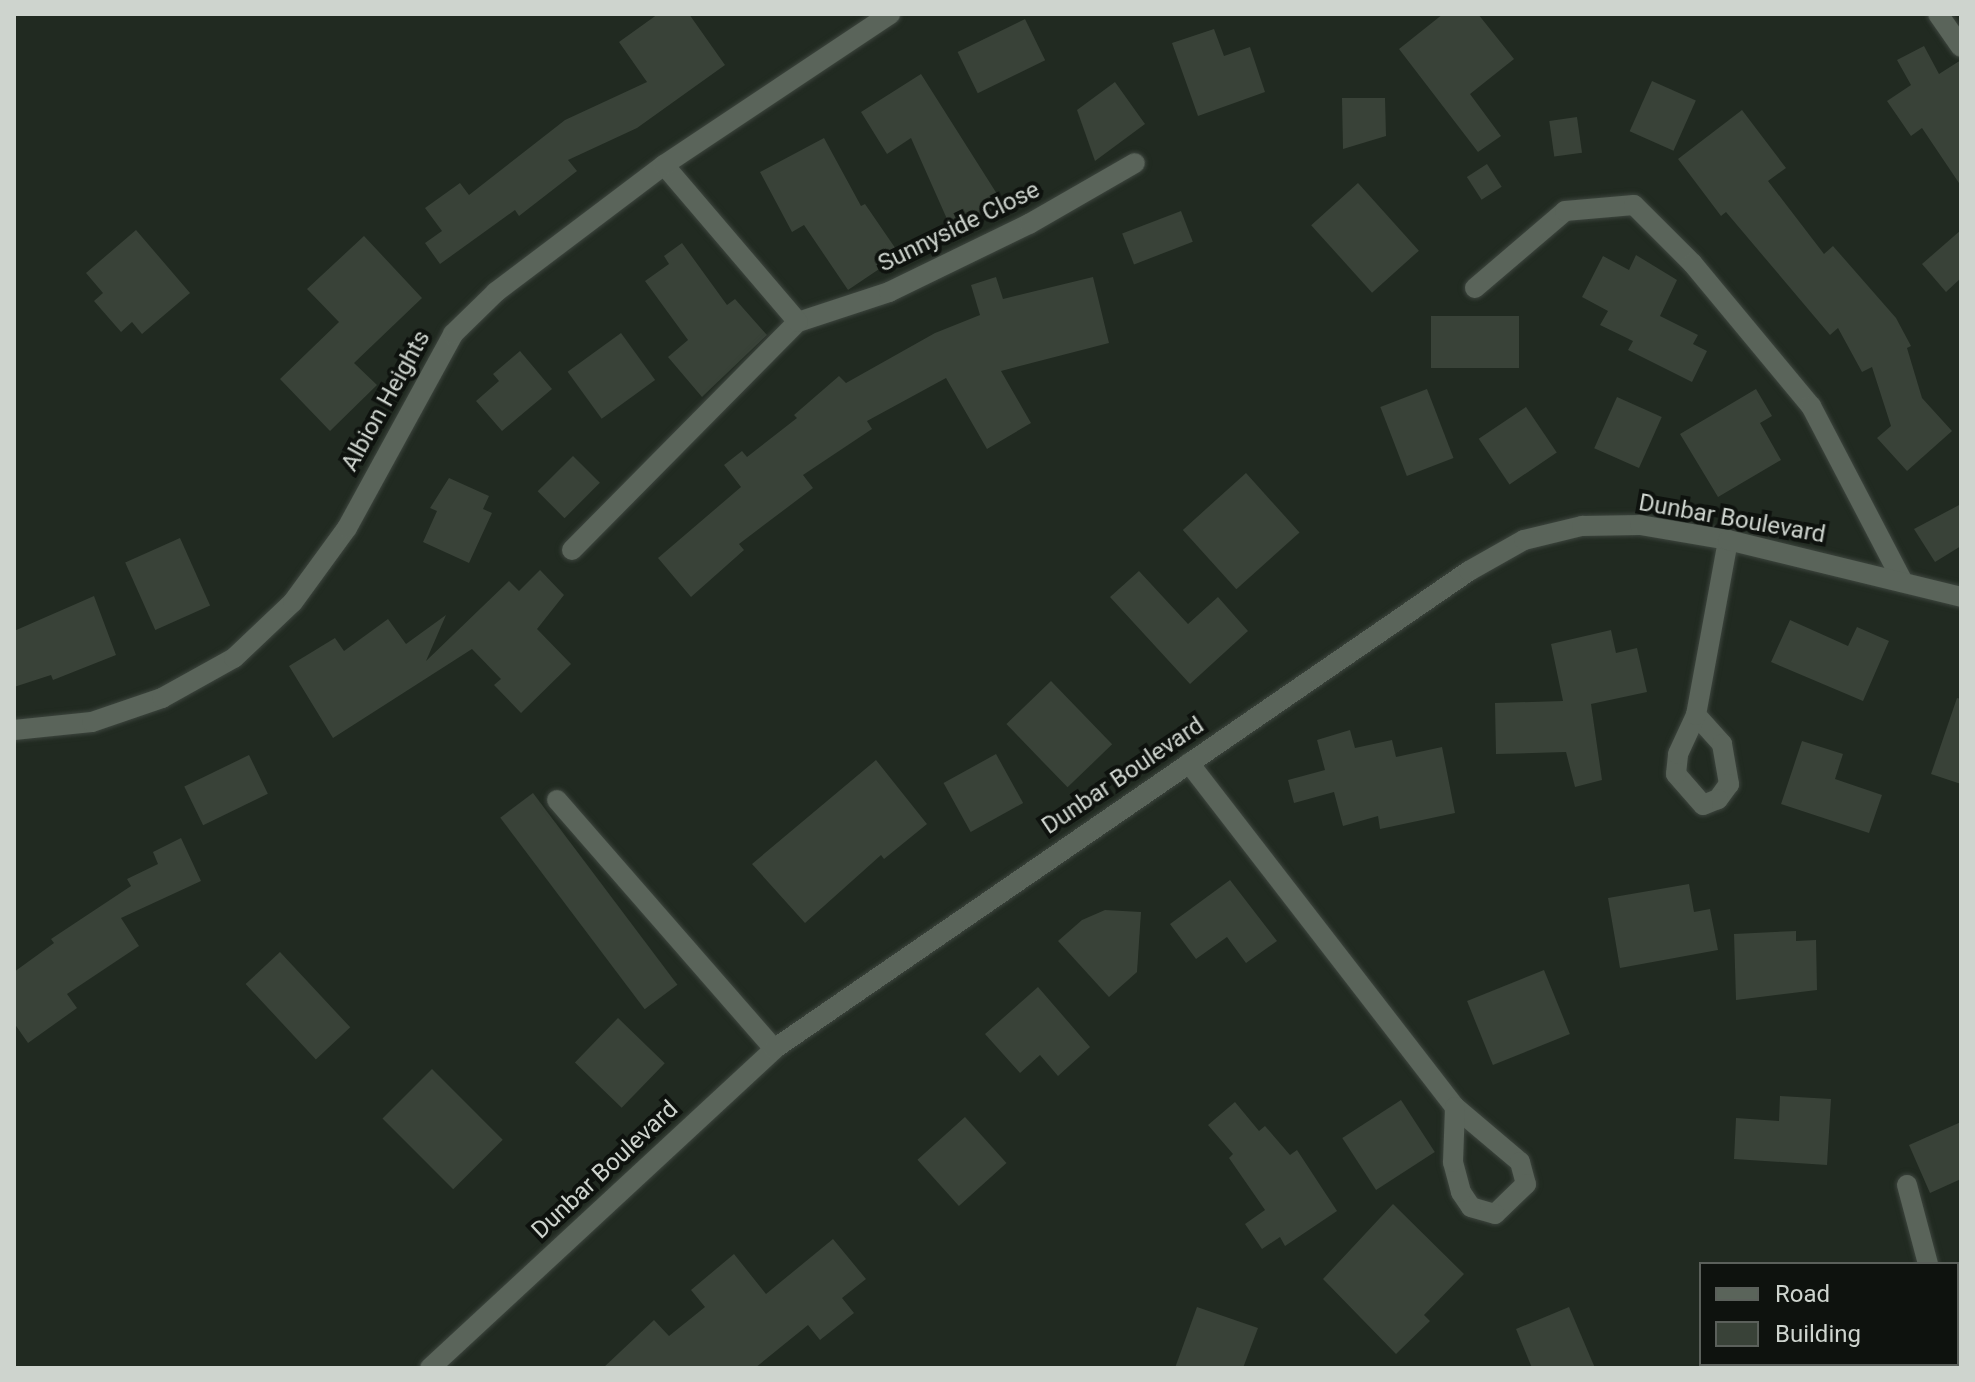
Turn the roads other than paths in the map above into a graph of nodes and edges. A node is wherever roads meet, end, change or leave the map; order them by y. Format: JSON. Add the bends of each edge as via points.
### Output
{"nodes":[{"id":1,"x":890,"y":14,"type":"edge"},
{"id":2,"x":1938,"y":14,"type":"edge"},
{"id":3,"x":1961,"y":47,"type":"edge"},
{"id":4,"x":1135,"y":163,"type":"dead end"},
{"id":5,"x":664,"y":165,"type":"junction"},
{"id":6,"x":1475,"y":288,"type":"dead end"},
{"id":7,"x":798,"y":322,"type":"junction"},
{"id":8,"x":1728,"y":540,"type":"junction"},
{"id":9,"x":572,"y":550,"type":"dead end"},
{"id":10,"x":1902,"y":580,"type":"junction"},
{"id":11,"x":1961,"y":597,"type":"edge"},
{"id":12,"x":1696,"y":715,"type":"dead end"},
{"id":13,"x":14,"y":730,"type":"edge"},
{"id":14,"x":1189,"y":763,"type":"junction"},
{"id":15,"x":557,"y":800,"type":"dead end"},
{"id":16,"x":774,"y":1049,"type":"junction"},
{"id":17,"x":1455,"y":1107,"type":"junction"},
{"id":18,"x":1907,"y":1185,"type":"dead end"},
{"id":19,"x":1927,"y":1262,"type":"edge"},
{"id":20,"x":430,"y":1368,"type":"edge"}],
"edges":[{"from":1,"to":5,"type":"street","name":"Albion Heights"},
{"from":2,"to":3,"type":"street"},
{"from":4,"to":7,"type":"street","name":"Sunnyside Close","via":[[1029,224],[903,285]]},
{"from":5,"to":7,"type":"street"},
{"from":5,"to":13,"type":"street","name":"Albion Heights","via":[[496,292],[453,334],[347,528],[293,602],[234,658],[162,698],[92,722]]},
{"from":6,"to":10,"type":"street","via":[[1565,211],[1634,205],[1693,264],[1811,406]]},
{"from":7,"to":9,"type":"street","name":"Sunnyside Close"},
{"from":8,"to":10,"type":"street","name":"Dunbar Boulevard"},
{"from":8,"to":12,"type":"street"},
{"from":8,"to":14,"type":"street","name":"Dunbar Boulevard","via":[[1640,525],[1582,526],[1524,540],[1469,571]]},
{"from":10,"to":11,"type":"street","name":"Dunbar Boulevard"},
{"from":14,"to":16,"type":"street","name":"Dunbar Boulevard"},
{"from":14,"to":17,"type":"street"},
{"from":15,"to":16,"type":"street"},
{"from":16,"to":20,"type":"street","name":"Dunbar Boulevard"},
{"from":17,"to":17,"type":"street","via":[[1520,1162],[1526,1184],[1495,1214],[1471,1207],[1461,1192],[1453,1162]]},
{"from":18,"to":19,"type":"street"}]}
